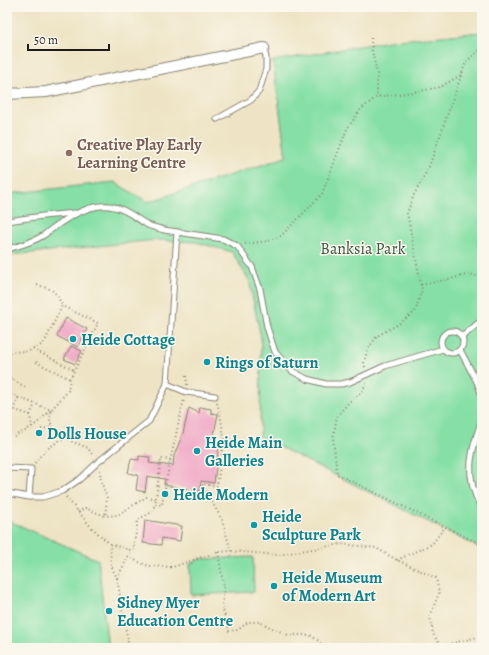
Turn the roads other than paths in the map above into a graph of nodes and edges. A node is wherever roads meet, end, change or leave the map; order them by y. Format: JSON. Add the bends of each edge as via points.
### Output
{"nodes":[{"id":1,"x":264,"y":48,"type":"joint"},
{"id":2,"x":7,"y":94,"type":"edge"},
{"id":3,"x":217,"y":118,"type":"dead end"},
{"id":4,"x":78,"y":213,"type":"junction"},
{"id":5,"x":7,"y":221,"type":"edge"},
{"id":6,"x":177,"y":232,"type":"junction"},
{"id":7,"x":7,"y":249,"type":"edge"},
{"id":8,"x":482,"y":320,"type":"edge"},
{"id":9,"x":462,"y":337,"type":"junction"},
{"id":10,"x":443,"y":349,"type":"junction"},
{"id":11,"x":460,"y":350,"type":"junction"},
{"id":12,"x":167,"y":384,"type":"junction"},
{"id":13,"x":215,"y":396,"type":"road end"},
{"id":14,"x":482,"y":396,"type":"edge"},
{"id":15,"x":482,"y":419,"type":"edge"},
{"id":16,"x":7,"y":468,"type":"edge"},
{"id":17,"x":7,"y":493,"type":"edge"},
{"id":18,"x":29,"y":497,"type":"junction"},
{"id":19,"x":482,"y":509,"type":"edge"}],
"edges":[{"from":1,"to":2,"type":"street","via":[[46,92]]},
{"from":1,"to":3,"type":"lane","via":[[266,69],[259,91],[251,100]]},
{"from":4,"to":5,"type":"lane"},
{"from":4,"to":6,"type":"lane","via":[[98,206],[115,207],[147,224]]},
{"from":4,"to":7,"type":"lane","via":[[43,235]]},
{"from":6,"to":10,"type":"lane","via":[[224,239],[237,246],[252,267],[260,289],[266,327],[275,352],[292,371],[307,379],[326,384],[346,383],[385,366]]},
{"from":6,"to":12,"type":"lane"},
{"from":8,"to":9,"type":"lane"},
{"from":9,"to":10,"type":"lane","via":[[454,331],[446,332],[441,342]]},
{"from":9,"to":11,"type":"lane","via":[[463,344]]},
{"from":10,"to":11,"type":"lane","via":[[450,353]]},
{"from":11,"to":14,"type":"lane"},
{"from":12,"to":13,"type":"lane","via":[[186,392]]},
{"from":12,"to":18,"type":"lane","via":[[149,421],[80,479],[62,492],[43,498]]},
{"from":15,"to":19,"type":"lane","via":[[471,457],[471,480]]},
{"from":16,"to":18,"type":"lane","via":[[30,469]]},
{"from":17,"to":18,"type":"lane"}]}
